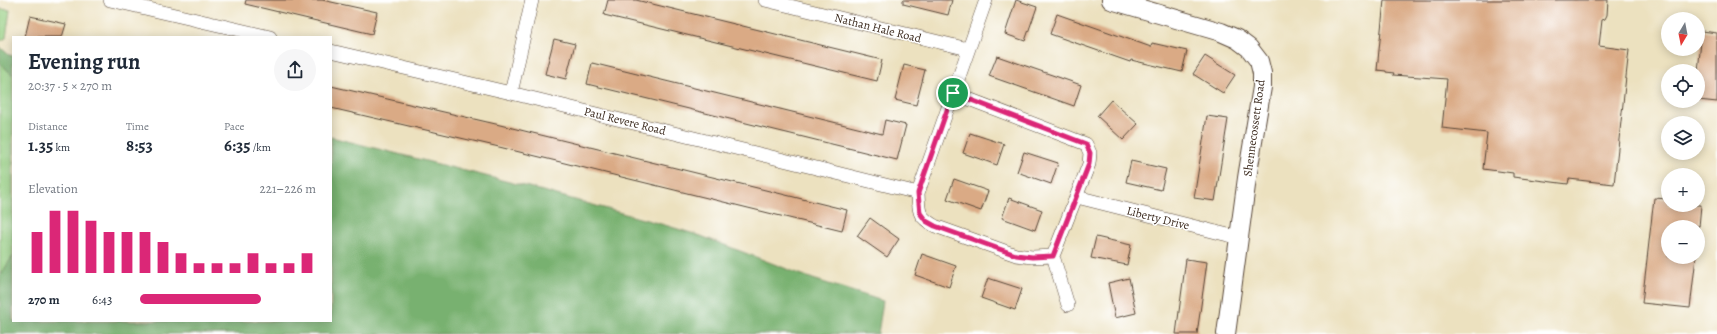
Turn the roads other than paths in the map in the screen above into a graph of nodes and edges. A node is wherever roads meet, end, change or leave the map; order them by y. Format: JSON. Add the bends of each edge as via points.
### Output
{"nodes":[{"id":1,"x":110,"y":0,"type":"edge"},
{"id":2,"x":532,"y":0,"type":"edge"},
{"id":3,"x":765,"y":0,"type":"edge"},
{"id":4,"x":986,"y":0,"type":"edge"},
{"id":5,"x":1111,"y":0,"type":"edge"},
{"id":6,"x":266,"y":36,"type":"edge"},
{"id":7,"x":968,"y":49,"type":"junction"},
{"id":8,"x":332,"y":51,"type":"edge"},
{"id":9,"x":511,"y":93,"type":"junction"},
{"id":10,"x":953,"y":93,"type":"junction"},
{"id":11,"x":918,"y":193,"type":"junction"},
{"id":12,"x":1077,"y":197,"type":"junction"},
{"id":13,"x":1240,"y":238,"type":"junction"},
{"id":14,"x":1053,"y":256,"type":"junction"},
{"id":15,"x":1068,"y":305,"type":"dead end"},
{"id":16,"x":1226,"y":334,"type":"edge"}],
"edges":[{"from":1,"to":6,"type":"street"},
{"from":2,"to":9,"type":"street"},
{"from":3,"to":7,"type":"street","name":"Nathan Hale Road"},
{"from":4,"to":7,"type":"street"},
{"from":5,"to":13,"type":"street","name":"Shennecossett Road","via":[[1229,35],[1249,48],[1259,61],[1262,87]]},
{"from":7,"to":10,"type":"street"},
{"from":8,"to":9,"type":"street","name":"Paul Revere Road"},
{"from":9,"to":11,"type":"street","name":"Paul Revere Road"},
{"from":10,"to":11,"type":"street"},
{"from":10,"to":12,"type":"street","via":[[1086,144],[1090,153],[1089,164]]},
{"from":11,"to":14,"type":"street","via":[[920,213],[926,221],[935,226],[1016,255]]},
{"from":12,"to":13,"type":"street","name":"Liberty Drive"},
{"from":12,"to":14,"type":"street"},
{"from":13,"to":16,"type":"street","name":"Shennecossett Road"},
{"from":14,"to":15,"type":"street"}]}
